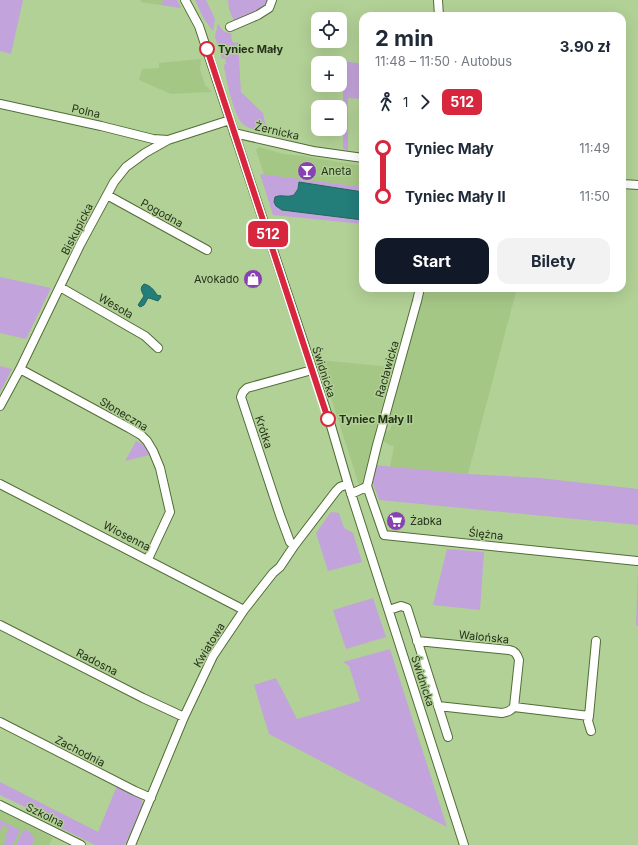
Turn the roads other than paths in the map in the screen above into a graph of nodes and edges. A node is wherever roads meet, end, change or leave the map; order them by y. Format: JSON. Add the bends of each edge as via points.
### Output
{"nodes":[{"id":1,"x":185,"y":0,"type":"edge"},
{"id":2,"x":272,"y":0,"type":"edge"},
{"id":3,"x":438,"y":0,"type":"edge"},
{"id":4,"x":439,"y":12,"type":"edge"},
{"id":5,"x":230,"y":28,"type":"dead end"},
{"id":6,"x":0,"y":104,"type":"edge"},
{"id":7,"x":230,"y":120,"type":"junction"},
{"id":8,"x":234,"y":132,"type":"junction"},
{"id":9,"x":168,"y":140,"type":"junction"},
{"id":10,"x":359,"y":157,"type":"edge"},
{"id":11,"x":626,"y":184,"type":"edge"},
{"id":12,"x":638,"y":185,"type":"edge"},
{"id":13,"x":107,"y":195,"type":"junction"},
{"id":14,"x":207,"y":250,"type":"dead end"},
{"id":15,"x":60,"y":287,"type":"junction"},
{"id":16,"x":419,"y":292,"type":"edge"},
{"id":17,"x":158,"y":348,"type":"dead end"},
{"id":18,"x":20,"y":369,"type":"junction"},
{"id":19,"x":312,"y":370,"type":"junction"},
{"id":20,"x":0,"y":406,"type":"edge"},
{"id":21,"x":0,"y":484,"type":"edge"},
{"id":22,"x":348,"y":484,"type":"junction"},
{"id":23,"x":367,"y":486,"type":"junction"},
{"id":24,"x":352,"y":494,"type":"junction"},
{"id":25,"x":294,"y":546,"type":"junction"},
{"id":26,"x":148,"y":559,"type":"junction"},
{"id":27,"x":637,"y":561,"type":"edge"},
{"id":28,"x":244,"y":610,"type":"junction"},
{"id":29,"x":389,"y":610,"type":"junction"},
{"id":30,"x":0,"y":625,"type":"edge"},
{"id":31,"x":417,"y":641,"type":"junction"},
{"id":32,"x":596,"y":641,"type":"dead end"},
{"id":33,"x":438,"y":706,"type":"junction"},
{"id":34,"x":514,"y":707,"type":"junction"},
{"id":35,"x":589,"y":716,"type":"junction"},
{"id":36,"x":184,"y":717,"type":"junction"},
{"id":37,"x":0,"y":722,"type":"edge"},
{"id":38,"x":591,"y":731,"type":"dead end"},
{"id":39,"x":448,"y":737,"type":"dead end"},
{"id":40,"x":151,"y":798,"type":"junction"},
{"id":41,"x":0,"y":805,"type":"edge"},
{"id":42,"x":81,"y":845,"type":"edge"},
{"id":43,"x":131,"y":845,"type":"edge"},
{"id":44,"x":464,"y":845,"type":"edge"}],
"edges":[{"from":1,"to":7,"type":"street","name":"Świdnicka","via":[[199,26]]},
{"from":2,"to":5,"type":"street","via":[[269,8]]},
{"from":3,"to":4,"type":"street"},
{"from":6,"to":9,"type":"street","name":"Polna","via":[[153,139]]},
{"from":7,"to":8,"type":"street","name":"Świdnicka"},
{"from":7,"to":9,"type":"street","name":"Biskupicka"},
{"from":8,"to":10,"type":"street","name":"Żernicka","via":[[312,151]]},
{"from":8,"to":19,"type":"street","name":"Świdnicka"},
{"from":9,"to":13,"type":"street","name":"Biskupicka","via":[[126,167]]},
{"from":11,"to":12,"type":"street"},
{"from":13,"to":14,"type":"street","name":"Pogodna"},
{"from":13,"to":15,"type":"street","name":"Biskupicka"},
{"from":15,"to":17,"type":"street","name":"Wesoła","via":[[145,336]]},
{"from":15,"to":18,"type":"street","name":"Biskupicka"},
{"from":16,"to":23,"type":"street","name":"Racławicka"},
{"from":18,"to":20,"type":"street","name":"Biskupicka"},
{"from":18,"to":26,"type":"street","name":"Słoneczna","via":[[129,428],[147,441],[160,468],[170,512]]},
{"from":19,"to":22,"type":"street","name":"Świdnicka"},
{"from":19,"to":25,"type":"street","name":"Krótka","via":[[247,388],[241,397],[280,515]]},
{"from":21,"to":26,"type":"street","name":"Wiosenna"},
{"from":22,"to":24,"type":"street","name":"Świdnicka"},
{"from":22,"to":25,"type":"street","name":"Kwiatowa","via":[[336,491]]},
{"from":23,"to":24,"type":"street"},
{"from":23,"to":27,"type":"street","name":"Ślężna","via":[[384,535]]},
{"from":24,"to":29,"type":"street","name":"Świdnicka"},
{"from":25,"to":28,"type":"street","name":"Kwiatowa"},
{"from":26,"to":28,"type":"street","name":"Wiosenna"},
{"from":28,"to":36,"type":"street","name":"Kwiatowa","via":[[213,656]]},
{"from":29,"to":31,"type":"street","via":[[401,606],[407,608]]},
{"from":29,"to":44,"type":"street","name":"Świdnicka"},
{"from":30,"to":36,"type":"street","name":"Radosna"},
{"from":31,"to":33,"type":"street"},
{"from":31,"to":34,"type":"street","name":"Walońska","via":[[514,651],[519,660]]},
{"from":32,"to":35,"type":"street"},
{"from":33,"to":34,"type":"street","via":[[502,713]]},
{"from":33,"to":39,"type":"street"},
{"from":34,"to":35,"type":"street"},
{"from":35,"to":38,"type":"street"},
{"from":36,"to":40,"type":"street","name":"Kwiatowa"},
{"from":37,"to":40,"type":"street","name":"Zachodnia"},
{"from":40,"to":43,"type":"street","name":"Kwiatowa"},
{"from":41,"to":42,"type":"street","name":"Szkolna"}]}
